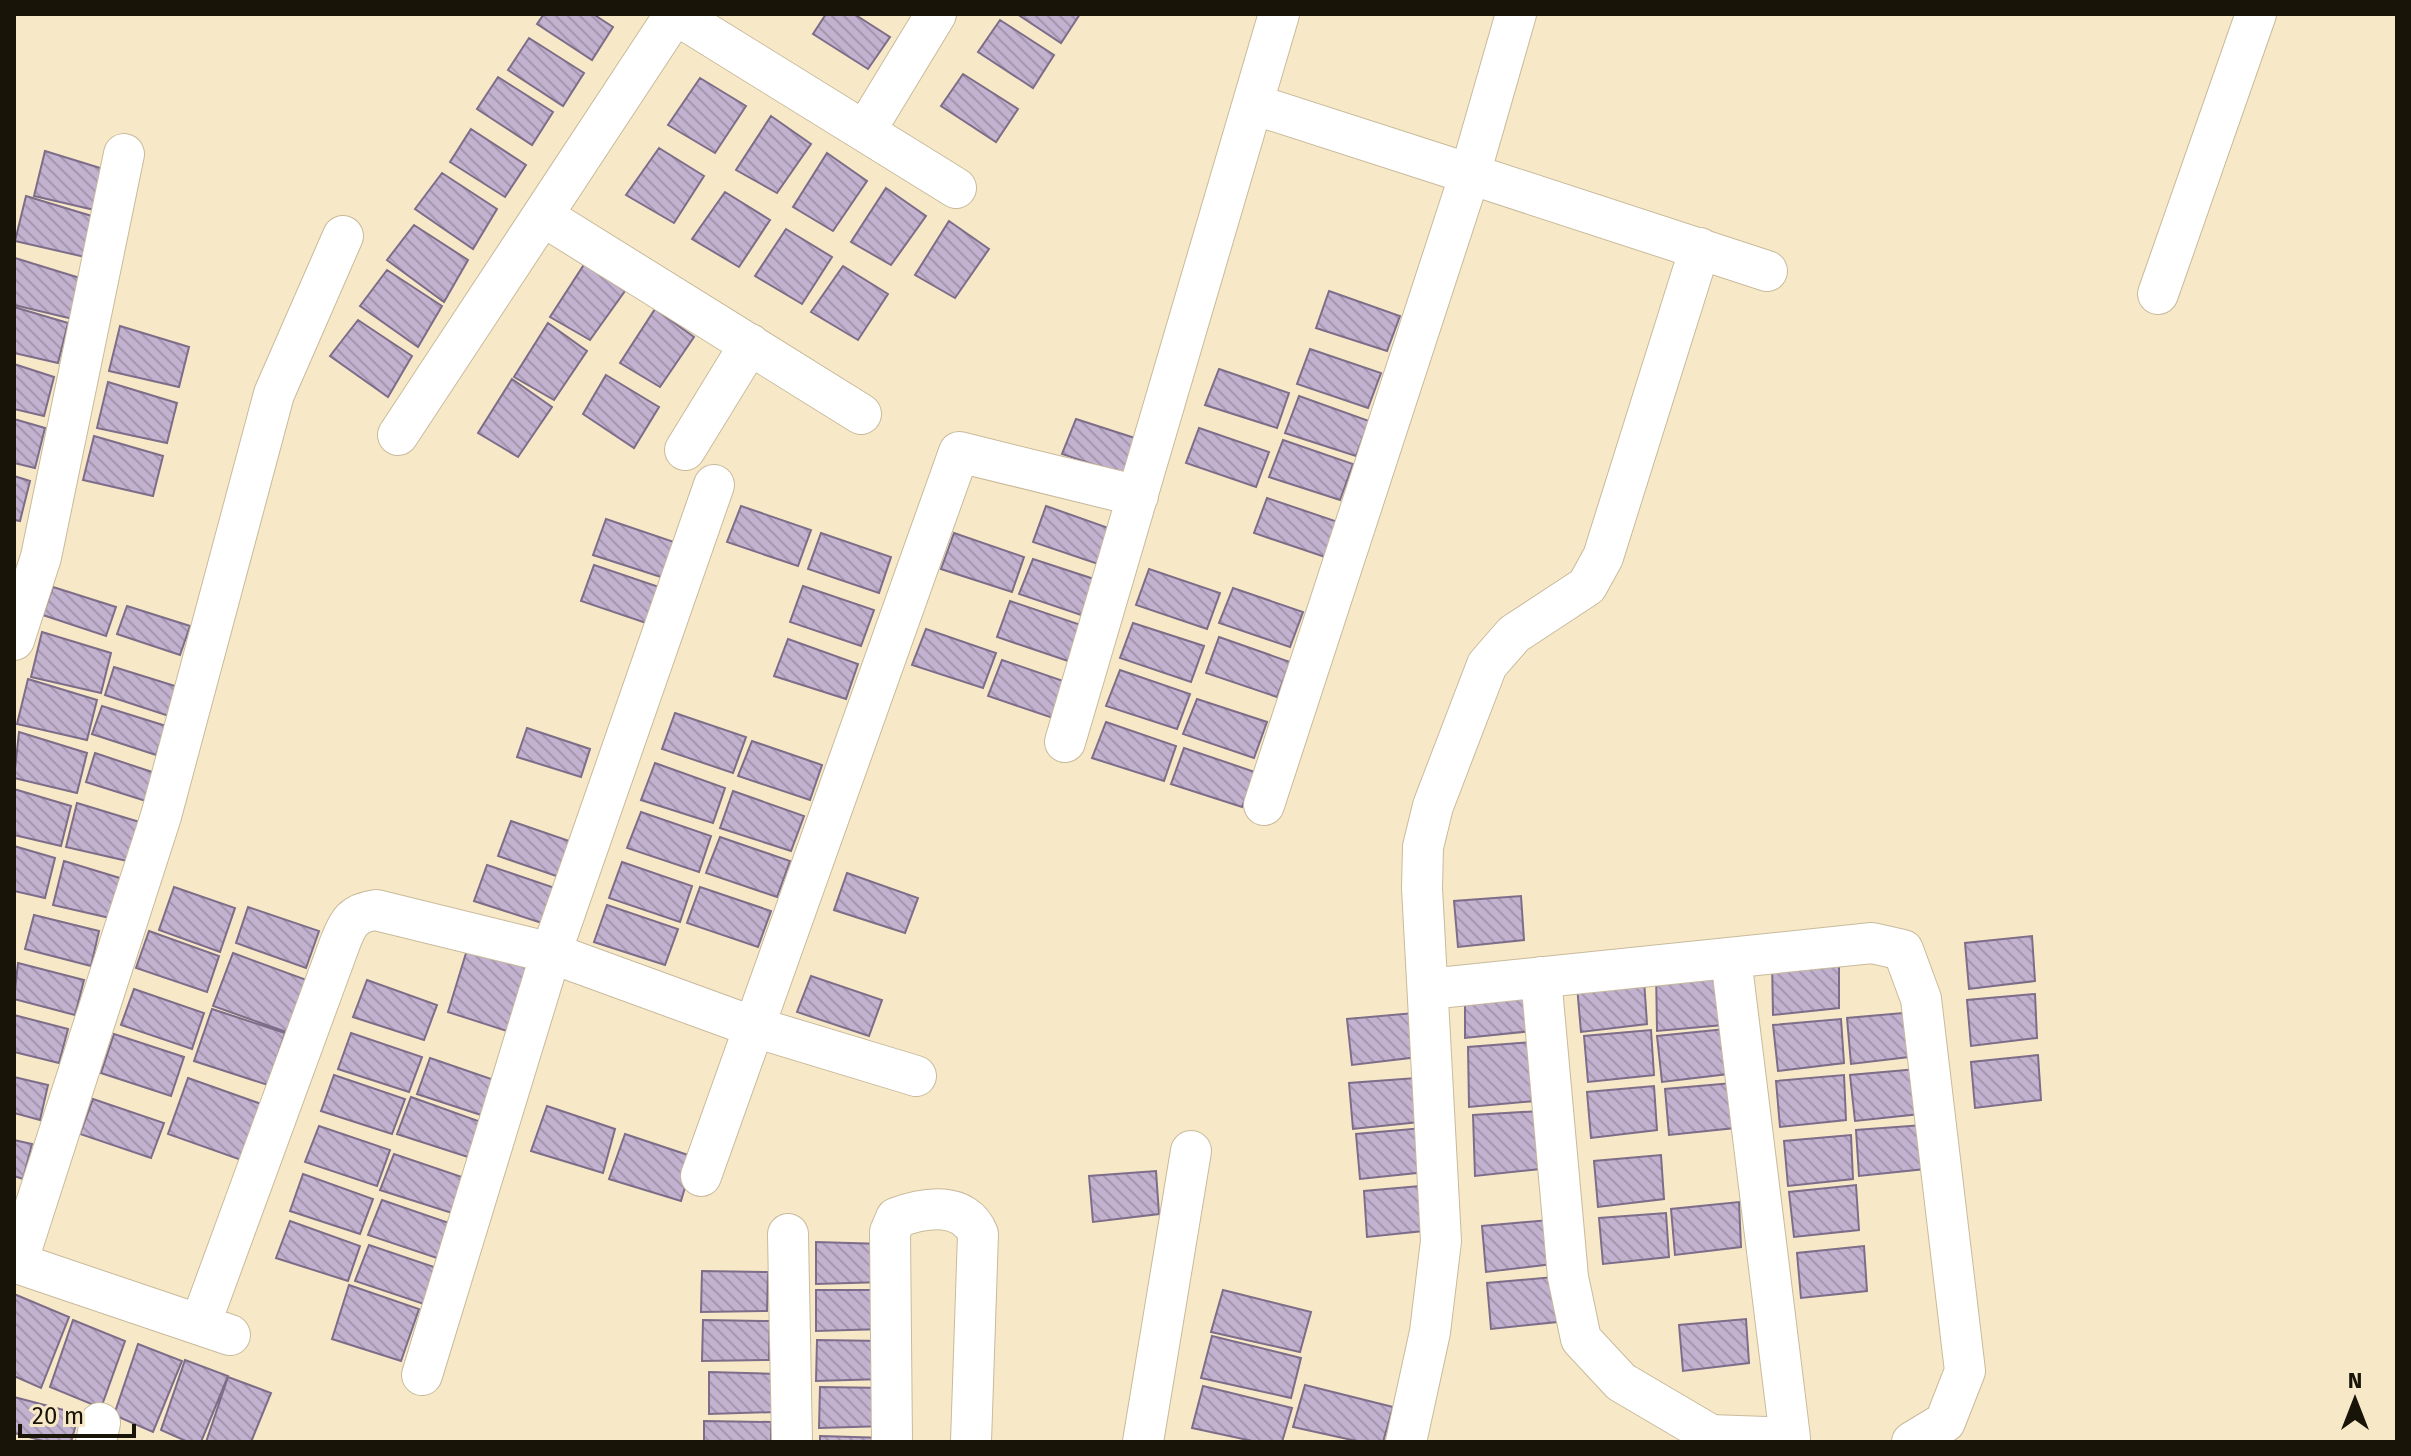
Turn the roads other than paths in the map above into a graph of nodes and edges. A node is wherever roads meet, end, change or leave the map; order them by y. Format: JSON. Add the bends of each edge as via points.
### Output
{"nodes":[{"id":1,"x":675,"y":14,"type":"edge"},
{"id":2,"x":936,"y":14,"type":"edge"},
{"id":3,"x":1279,"y":14,"type":"edge"},
{"id":4,"x":1516,"y":14,"type":"edge"},
{"id":5,"x":2256,"y":14,"type":"edge"},
{"id":6,"x":1253,"y":104,"type":"junction"},
{"id":7,"x":865,"y":131,"type":"junction"},
{"id":8,"x":124,"y":154,"type":"dead end"},
{"id":9,"x":1470,"y":174,"type":"junction"},
{"id":10,"x":956,"y":188,"type":"dead end"},
{"id":11,"x":543,"y":216,"type":"junction"},
{"id":12,"x":343,"y":236,"type":"dead end"},
{"id":13,"x":1700,"y":248,"type":"junction"},
{"id":14,"x":1767,"y":271,"type":"dead end"},
{"id":15,"x":2158,"y":294,"type":"dead end"},
{"id":16,"x":750,"y":344,"type":"junction"},
{"id":17,"x":861,"y":414,"type":"dead end"},
{"id":18,"x":398,"y":435,"type":"dead end"},
{"id":19,"x":685,"y":450,"type":"dead end"},
{"id":20,"x":714,"y":485,"type":"dead end"},
{"id":21,"x":1138,"y":496,"type":"junction"},
{"id":22,"x":27,"y":553,"type":"edge"},
{"id":23,"x":14,"y":640,"type":"edge"},
{"id":24,"x":1065,"y":742,"type":"dead end"},
{"id":25,"x":1264,"y":805,"type":"dead end"},
{"id":26,"x":551,"y":953,"type":"junction"},
{"id":27,"x":1731,"y":958,"type":"junction"},
{"id":28,"x":1541,"y":977,"type":"junction"},
{"id":29,"x":1429,"y":989,"type":"junction"},
{"id":30,"x":754,"y":1027,"type":"junction"},
{"id":31,"x":916,"y":1076,"type":"dead end"},
{"id":32,"x":1191,"y":1151,"type":"dead end"},
{"id":33,"x":701,"y":1176,"type":"dead end"},
{"id":34,"x":788,"y":1234,"type":"dead end"},
{"id":35,"x":16,"y":1262,"type":"edge"},
{"id":36,"x":422,"y":1375,"type":"dead end"},
{"id":37,"x":1708,"y":1439,"type":"edge"},
{"id":38,"x":1806,"y":1440,"type":"edge"},
{"id":39,"x":792,"y":1442,"type":"edge"},
{"id":40,"x":892,"y":1442,"type":"edge"},
{"id":41,"x":971,"y":1442,"type":"edge"},
{"id":42,"x":1143,"y":1442,"type":"edge"},
{"id":43,"x":1406,"y":1442,"type":"edge"},
{"id":44,"x":1912,"y":1442,"type":"edge"}],
"edges":[{"from":1,"to":7,"type":"street"},
{"from":1,"to":11,"type":"street"},
{"from":2,"to":7,"type":"street"},
{"from":3,"to":6,"type":"street"},
{"from":4,"to":9,"type":"street"},
{"from":5,"to":15,"type":"street"},
{"from":6,"to":9,"type":"street"},
{"from":6,"to":21,"type":"street"},
{"from":7,"to":10,"type":"street"},
{"from":8,"to":22,"type":"street"},
{"from":9,"to":13,"type":"street"},
{"from":9,"to":25,"type":"street"},
{"from":11,"to":16,"type":"street"},
{"from":11,"to":18,"type":"street"},
{"from":12,"to":35,"type":"street","via":[[274,394],[161,816]]},
{"from":13,"to":14,"type":"street"},
{"from":13,"to":29,"type":"street","via":[[1603,557],[1587,586],[1514,634],[1487,665],[1433,806],[1423,847]]},
{"from":16,"to":17,"type":"street"},
{"from":16,"to":19,"type":"street"},
{"from":20,"to":26,"type":"street"},
{"from":21,"to":24,"type":"street"},
{"from":21,"to":30,"type":"street","via":[[959,452]]},
{"from":22,"to":23,"type":"street"},
{"from":26,"to":30,"type":"street"},
{"from":26,"to":35,"type":"street","via":[[376,910],[358,912],[347,924],[215,1330]]},
{"from":26,"to":36,"type":"street"},
{"from":27,"to":28,"type":"street"},
{"from":27,"to":38,"type":"street"},
{"from":27,"to":44,"type":"street","via":[[1872,943],[1903,950],[1921,999],[1965,1371],[1945,1422]]},
{"from":28,"to":29,"type":"street"},
{"from":28,"to":37,"type":"street","via":[[1568,1277],[1581,1339],[1621,1382]]},
{"from":29,"to":43,"type":"street","via":[[1441,1241],[1430,1332]]},
{"from":30,"to":31,"type":"street"},
{"from":30,"to":33,"type":"street"},
{"from":32,"to":42,"type":"street"},
{"from":34,"to":39,"type":"street"},
{"from":37,"to":38,"type":"street"},
{"from":40,"to":41,"type":"street","via":[[890,1232],[896,1218],[915,1211],[960,1211],[972,1218],[978,1234]]}]}
